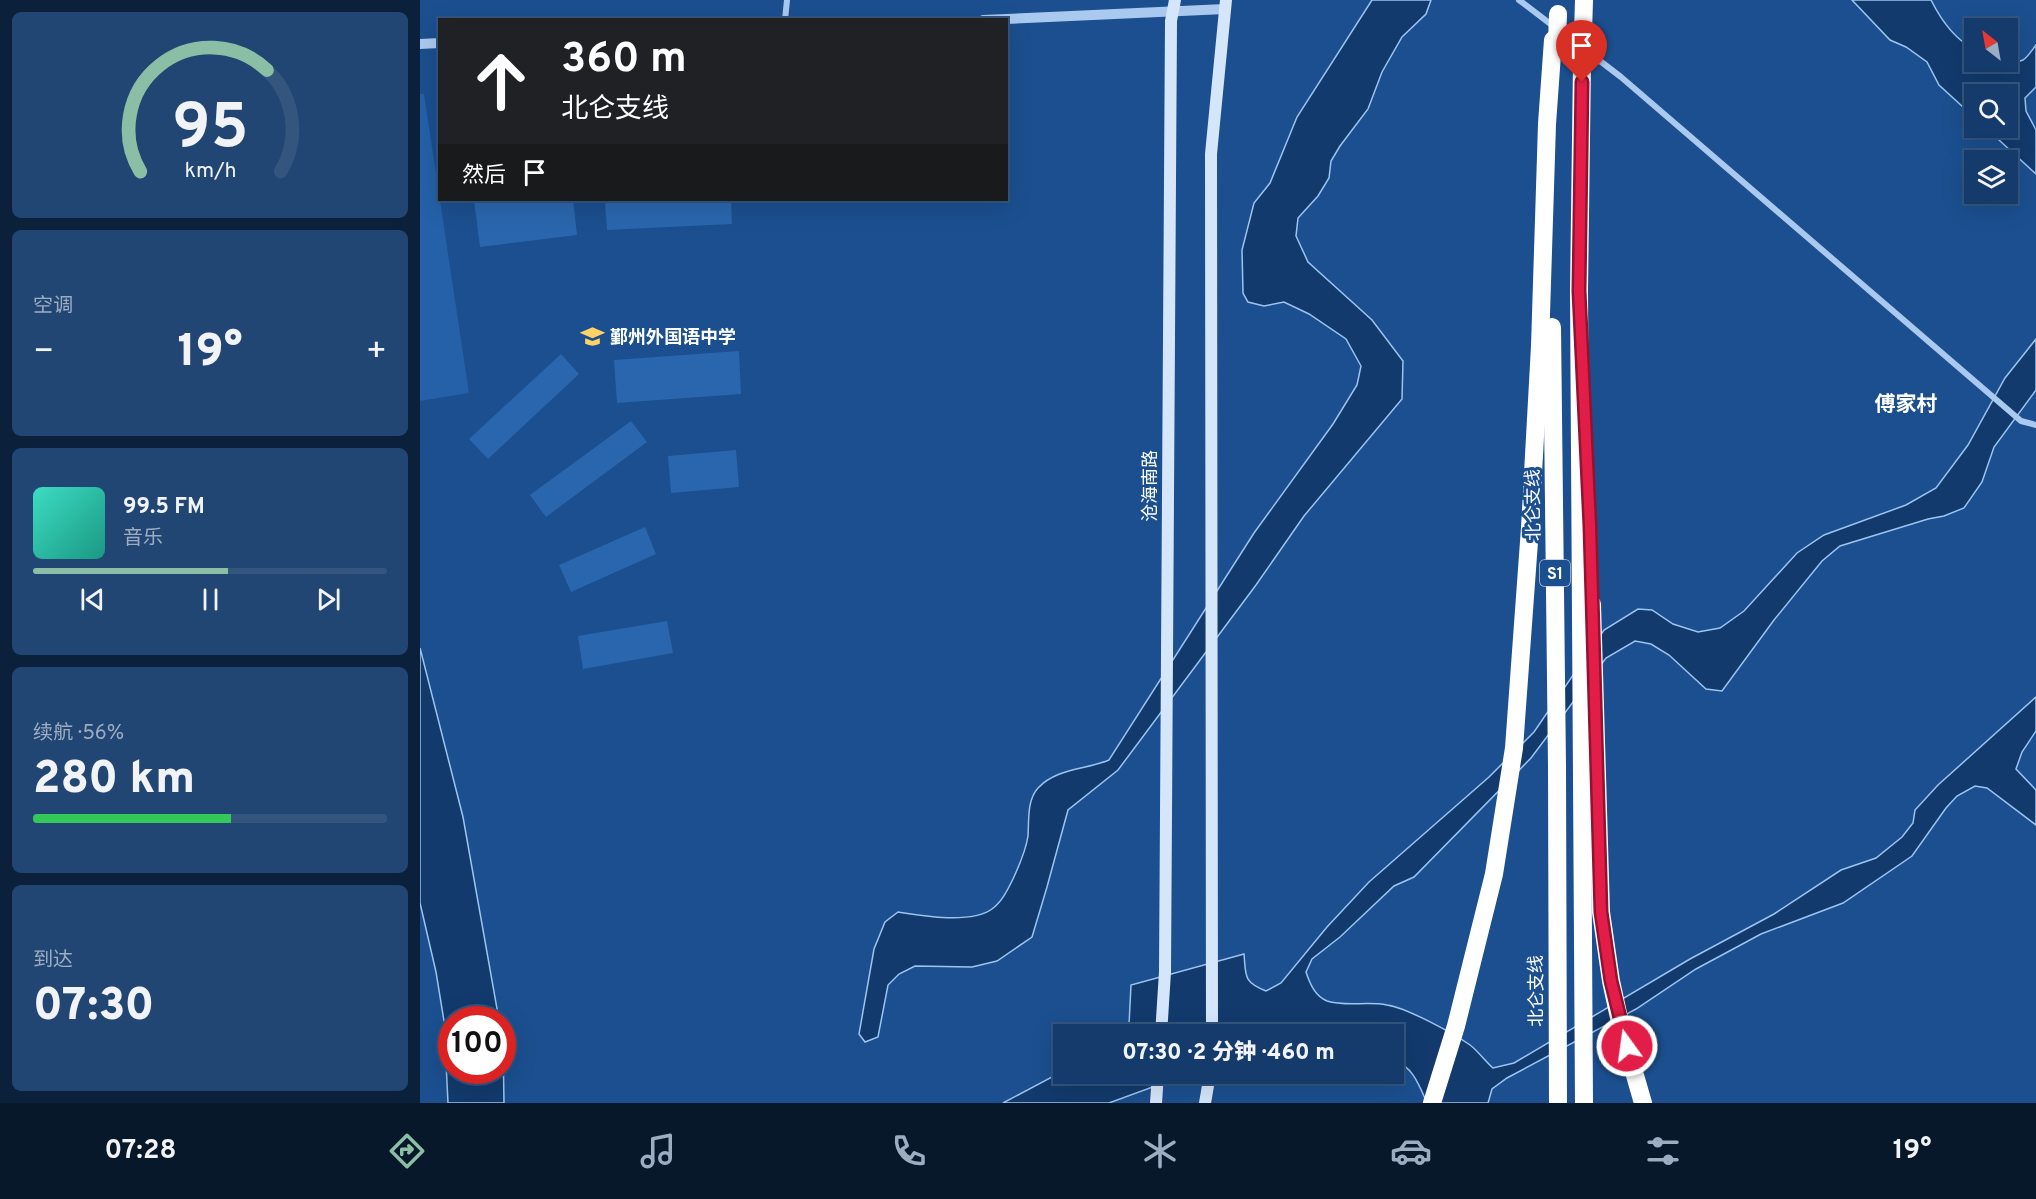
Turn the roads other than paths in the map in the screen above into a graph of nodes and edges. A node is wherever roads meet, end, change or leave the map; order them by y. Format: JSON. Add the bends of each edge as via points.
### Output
{"nodes":[{"id":1,"x":787,"y":0,"type":"edge"},
{"id":2,"x":1519,"y":0,"type":"edge"},
{"id":3,"x":1584,"y":0,"type":"edge"},
{"id":4,"x":1225,"y":4,"type":"edge"},
{"id":5,"x":1174,"y":6,"type":"edge"},
{"id":6,"x":1557,"y":6,"type":"edge"},
{"id":7,"x":785,"y":18,"type":"edge"},
{"id":8,"x":1008,"y":18,"type":"edge"},
{"id":9,"x":1555,"y":42,"type":"junction"},
{"id":10,"x":438,"y":43,"type":"edge"},
{"id":11,"x":420,"y":44,"type":"edge"},
{"id":12,"x":1579,"y":291,"type":"junction"},
{"id":13,"x":2036,"y":425,"type":"edge"},
{"id":14,"x":1162,"y":1024,"type":"edge"},
{"id":15,"x":1212,"y":1024,"type":"edge"},
{"id":16,"x":1157,"y":1084,"type":"edge"},
{"id":17,"x":1208,"y":1084,"type":"edge"},
{"id":18,"x":1156,"y":1103,"type":"edge"},
{"id":19,"x":1205,"y":1103,"type":"edge"},
{"id":20,"x":1432,"y":1103,"type":"edge"},
{"id":21,"x":1558,"y":1103,"type":"edge"},
{"id":22,"x":1584,"y":1103,"type":"edge"},
{"id":23,"x":1642,"y":1103,"type":"edge"}],
"edges":[{"from":1,"to":7,"type":"street"},
{"from":2,"to":13,"type":"street","via":[[1621,77],[2021,421]]},
{"from":3,"to":12,"type":"highway","number":"S1","bridge":true},
{"from":4,"to":5,"type":"street"},
{"from":4,"to":15,"type":"main road","via":[[1211,154]]},
{"from":5,"to":8,"type":"street"},
{"from":5,"to":14,"type":"main road","name":"沧海南路"},
{"from":6,"to":9,"type":"highway","name":"北仑支线","number":"S1","bridge":true},
{"from":9,"to":20,"type":"highway","via":[[1547,123],[1538,380],[1514,748],[1494,874],[1456,1026]]},
{"from":9,"to":21,"type":"highway","name":"北仑支线","number":"S1","via":[[1552,353]]},
{"from":10,"to":11,"type":"street"},
{"from":12,"to":22,"type":"highway","number":"S1"},
{"from":12,"to":23,"type":"highway","via":[[1601,912],[1611,981]]},
{"from":16,"to":18,"type":"main road"},
{"from":17,"to":19,"type":"main road"}]}
